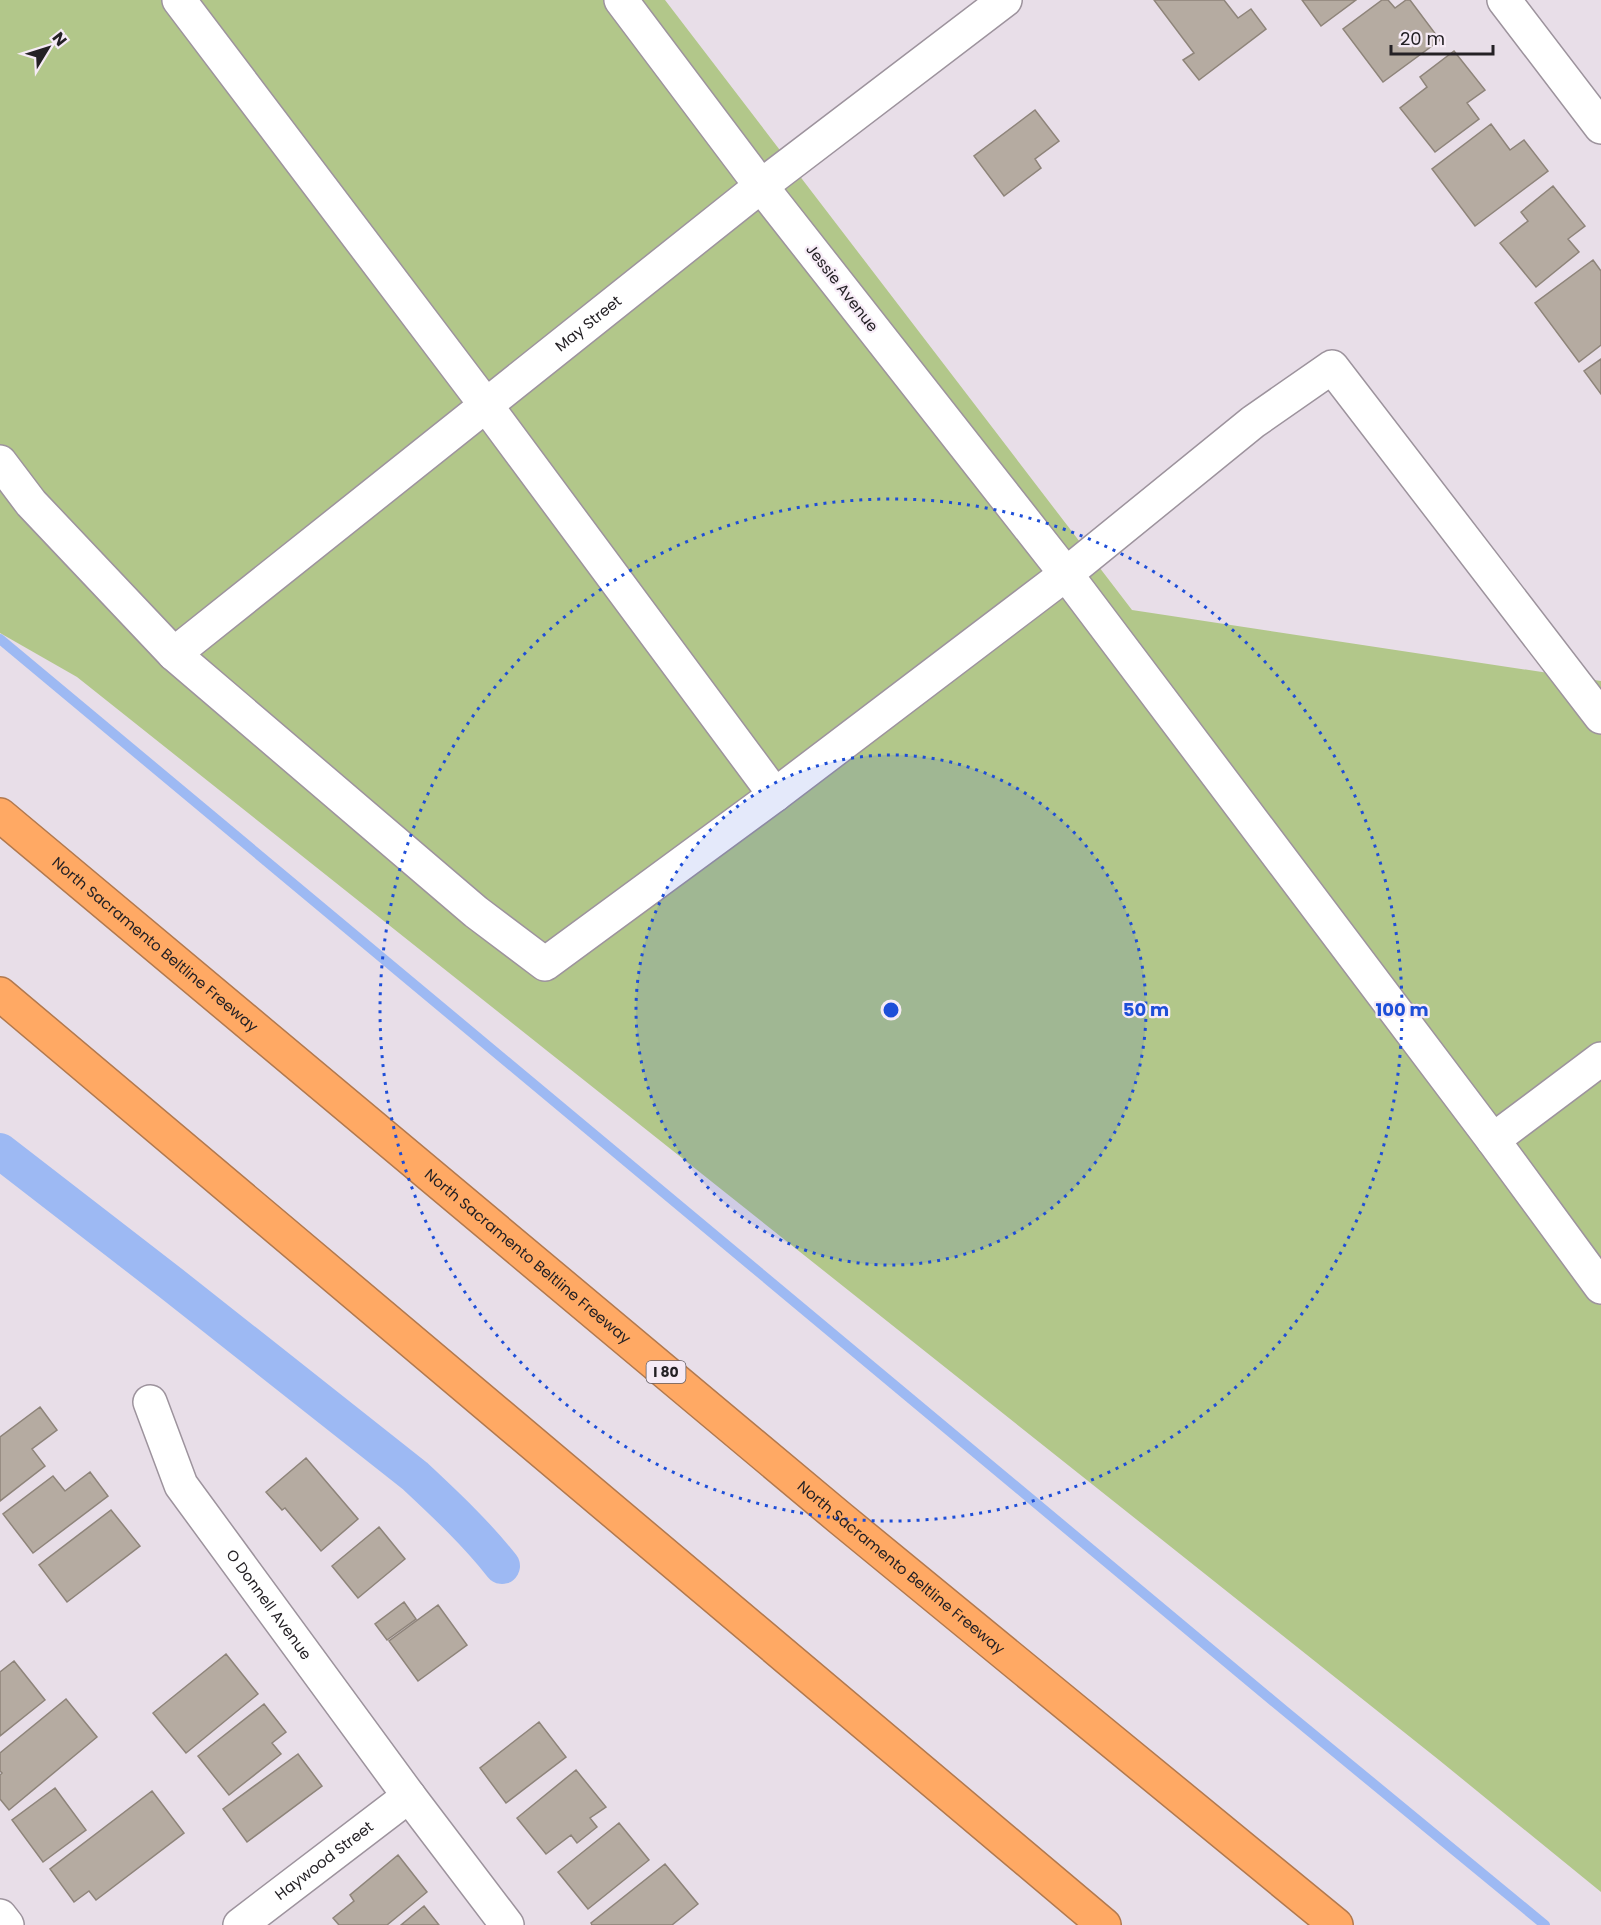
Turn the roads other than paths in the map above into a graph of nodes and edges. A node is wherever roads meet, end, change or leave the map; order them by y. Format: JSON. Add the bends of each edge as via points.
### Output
{"nodes":[{"id":1,"x":179,"y":0,"type":"edge"},
{"id":2,"x":621,"y":0,"type":"edge"},
{"id":3,"x":1005,"y":0,"type":"edge"},
{"id":4,"x":1504,"y":0,"type":"edge"},
{"id":5,"x":1601,"y":127,"type":"edge"},
{"id":6,"x":761,"y":186,"type":"junction"},
{"id":7,"x":485,"y":404,"type":"junction"},
{"id":8,"x":0,"y":462,"type":"edge"},
{"id":9,"x":1066,"y":574,"type":"junction"},
{"id":10,"x":174,"y":654,"type":"junction"},
{"id":11,"x":1601,"y":717,"type":"edge"},
{"id":12,"x":776,"y":795,"type":"junction"},
{"id":13,"x":0,"y":815,"type":"edge"},
{"id":14,"x":0,"y":994,"type":"edge"},
{"id":15,"x":1601,"y":1059,"type":"edge"},
{"id":16,"x":1493,"y":1140,"type":"junction"},
{"id":17,"x":1601,"y":1287,"type":"edge"},
{"id":18,"x":150,"y":1402,"type":"dead end"},
{"id":19,"x":409,"y":1796,"type":"junction"},
{"id":20,"x":0,"y":1916,"type":"edge"},
{"id":21,"x":249,"y":1922,"type":"edge"},
{"id":22,"x":7,"y":1925,"type":"edge"},
{"id":23,"x":507,"y":1925,"type":"edge"},
{"id":24,"x":1104,"y":1925,"type":"edge"},
{"id":25,"x":1336,"y":1925,"type":"edge"}],
"edges":[{"from":1,"to":7,"type":"street"},
{"from":2,"to":6,"type":"street","name":"Jessie Avenue"},
{"from":3,"to":6,"type":"street","name":"May Street"},
{"from":4,"to":5,"type":"street"},
{"from":6,"to":7,"type":"street","name":"May Street"},
{"from":6,"to":9,"type":"street","name":"Jessie Avenue"},
{"from":7,"to":10,"type":"street","name":"May Street"},
{"from":7,"to":12,"type":"street"},
{"from":8,"to":10,"type":"street","via":[[31,503]]},
{"from":9,"to":11,"type":"street","via":[[1253,422],[1332,367]]},
{"from":9,"to":12,"type":"street"},
{"from":9,"to":16,"type":"street","name":"Jessie Avenue"},
{"from":10,"to":12,"type":"street","via":[[467,904],[545,964]]},
{"from":13,"to":25,"type":"highway","name":"North Sacramento Beltline Freeway","number":"I 80","via":[[840,1518]]},
{"from":14,"to":24,"type":"highway"},
{"from":15,"to":16,"type":"street"},
{"from":16,"to":17,"type":"street","name":"Jessie Avenue"},
{"from":18,"to":19,"type":"street","name":"O Donnell Avenue","via":[[181,1485]]},
{"from":19,"to":21,"type":"street","name":"Haywood Street"},
{"from":19,"to":23,"type":"street","name":"O Donnell Avenue"},
{"from":20,"to":22,"type":"street"}]}
